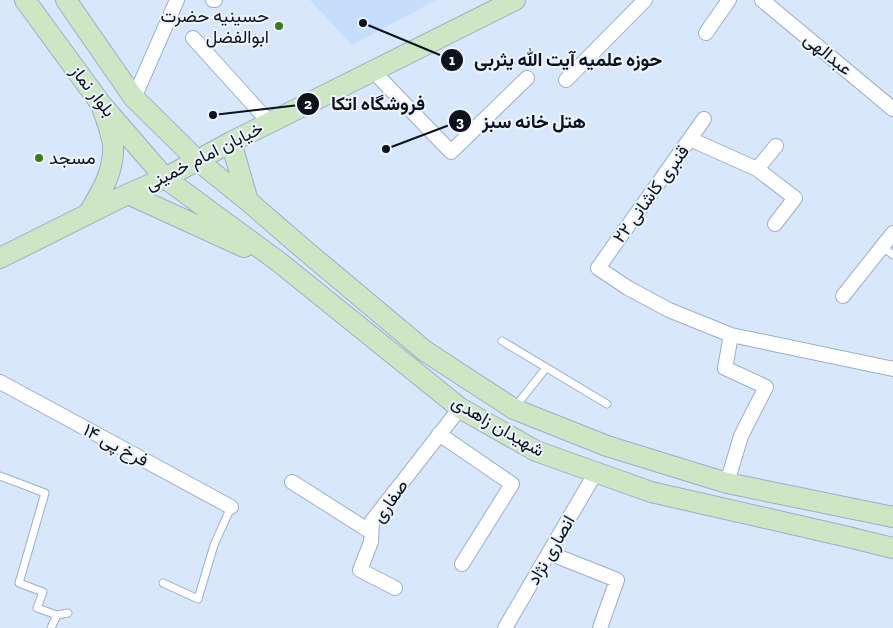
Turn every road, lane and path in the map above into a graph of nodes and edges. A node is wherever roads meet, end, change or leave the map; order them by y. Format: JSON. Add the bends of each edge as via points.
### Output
{"nodes":[{"id":1,"x":25,"y":0,"type":"edge"},
{"id":2,"x":66,"y":0,"type":"edge"},
{"id":3,"x":176,"y":0,"type":"edge"},
{"id":4,"x":645,"y":0,"type":"edge"},
{"id":5,"x":729,"y":0,"type":"edge"},
{"id":6,"x":762,"y":0,"type":"edge"},
{"id":7,"x":505,"y":2,"type":"edge"},
{"id":8,"x":706,"y":33,"type":"dead end"},
{"id":9,"x":193,"y":38,"type":"dead end"},
{"id":10,"x":108,"y":59,"type":"junction"},
{"id":11,"x":373,"y":71,"type":"junction"},
{"id":12,"x":81,"y":76,"type":"junction"},
{"id":13,"x":527,"y":78,"type":"dead end"},
{"id":14,"x":566,"y":80,"type":"dead end"},
{"id":15,"x":134,"y":98,"type":"junction"},
{"id":16,"x":890,"y":101,"type":"edge"},
{"id":17,"x":101,"y":104,"type":"junction"},
{"id":18,"x":704,"y":119,"type":"dead end"},
{"id":19,"x":270,"y":123,"type":"junction"},
{"id":20,"x":690,"y":139,"type":"junction"},
{"id":21,"x":231,"y":142,"type":"junction"},
{"id":22,"x":776,"y":146,"type":"dead end"},
{"id":23,"x":197,"y":160,"type":"junction"},
{"id":24,"x":757,"y":169,"type":"junction"},
{"id":25,"x":165,"y":178,"type":"junction"},
{"id":26,"x":128,"y":194,"type":"junction"},
{"id":27,"x":248,"y":200,"type":"junction"},
{"id":28,"x":88,"y":214,"type":"junction"},
{"id":29,"x":775,"y":224,"type":"dead end"},
{"id":30,"x":893,"y":232,"type":"edge"},
{"id":31,"x":300,"y":246,"type":"junction"},
{"id":32,"x":888,"y":250,"type":"edge"},
{"id":33,"x":0,"y":258,"type":"edge"},
{"id":34,"x":279,"y":262,"type":"junction"},
{"id":35,"x":843,"y":296,"type":"dead end"},
{"id":36,"x":731,"y":335,"type":"junction"},
{"id":37,"x":502,"y":341,"type":"dead end"},
{"id":38,"x":546,"y":368,"type":"junction"},
{"id":39,"x":893,"y":369,"type":"edge"},
{"id":40,"x":0,"y":382,"type":"edge"},
{"id":41,"x":607,"y":404,"type":"dead end"},
{"id":42,"x":460,"y":408,"type":"junction"},
{"id":43,"x":514,"y":409,"type":"junction"},
{"id":44,"x":439,"y":434,"type":"junction"},
{"id":45,"x":596,"y":472,"type":"junction"},
{"id":46,"x":0,"y":476,"type":"edge"},
{"id":47,"x":292,"y":482,"type":"dead end"},
{"id":48,"x":727,"y":483,"type":"junction"},
{"id":49,"x":231,"y":507,"type":"joint"},
{"id":50,"x":892,"y":515,"type":"edge"},
{"id":51,"x":371,"y":532,"type":"junction"},
{"id":52,"x":893,"y":548,"type":"edge"},
{"id":53,"x":549,"y":553,"type":"junction"},
{"id":54,"x":462,"y":564,"type":"dead end"},
{"id":55,"x":162,"y":583,"type":"dead end"},
{"id":56,"x":395,"y":588,"type":"dead end"},
{"id":57,"x":68,"y":613,"type":"dead end"},
{"id":58,"x":57,"y":615,"type":"junction"},
{"id":59,"x":51,"y":628,"type":"edge"},
{"id":60,"x":505,"y":628,"type":"edge"},
{"id":61,"x":600,"y":628,"type":"edge"}],
"edges":[{"from":1,"to":12,"type":"main road","name":"بلوار نماز"},
{"from":2,"to":10,"type":"main road","name":"بلوار نماز"},
{"from":3,"to":15,"type":"street"},
{"from":4,"to":14,"type":"street"},
{"from":5,"to":8,"type":"street"},
{"from":6,"to":16,"type":"street","name":"عبدالهی"},
{"from":7,"to":11,"type":"main road","name":"خیابان امام خمینی"},
{"from":9,"to":19,"type":"street"},
{"from":10,"to":12,"type":"main road"},
{"from":10,"to":15,"type":"main road","name":"بلوار نماز"},
{"from":11,"to":13,"type":"street","via":[[450,152]]},
{"from":11,"to":19,"type":"main road","name":"خیابان امام خمینی"},
{"from":12,"to":17,"type":"main road","name":"بلوار نماز"},
{"from":15,"to":23,"type":"main road","name":"بلوار نماز"},
{"from":17,"to":25,"type":"main road","name":"بلوار نماز"},
{"from":17,"to":28,"type":"main road","via":[[113,145],[112,162],[108,179]]},
{"from":18,"to":20,"type":"street","name":"قنبری کاشانی ۲۲"},
{"from":19,"to":21,"type":"main road","name":"خیابان امام خمینی"},
{"from":20,"to":24,"type":"street"},
{"from":20,"to":36,"type":"street","name":"قنبری کاشانی ۲۲","via":[[598,268],[670,310]]},
{"from":21,"to":23,"type":"main road","name":"خیابان امام خمینی"},
{"from":21,"to":27,"type":"main road"},
{"from":22,"to":24,"type":"street"},
{"from":23,"to":25,"type":"main road","name":"خیابان امام خمینی"},
{"from":23,"to":27,"type":"main road","name":"شهیدان زاهدی"},
{"from":24,"to":29,"type":"street","via":[[795,198]]},
{"from":25,"to":26,"type":"main road","name":"خیابان امام خمینی"},
{"from":25,"to":34,"type":"main road","name":"شهیدان زاهدی"},
{"from":26,"to":28,"type":"main road","name":"خیابان امام خمینی"},
{"from":26,"to":34,"type":"main road"},
{"from":27,"to":31,"type":"main road","name":"شهیدان زاهدی"},
{"from":28,"to":33,"type":"main road","name":"خیابان امام خمینی"},
{"from":30,"to":32,"type":"street"},
{"from":31,"to":34,"type":"main road","via":[[285,248]]},
{"from":31,"to":43,"type":"main road","name":"شهیدان زاهدی","via":[[425,352]]},
{"from":32,"to":35,"type":"street"},
{"from":34,"to":42,"type":"main road","name":"شهیدان زاهدی"},
{"from":36,"to":39,"type":"street"},
{"from":36,"to":48,"type":"street","via":[[725,368],[766,387],[741,436]]},
{"from":37,"to":38,"type":"lane"},
{"from":38,"to":41,"type":"lane"},
{"from":38,"to":43,"type":"lane"},
{"from":40,"to":49,"type":"street","name":"فرخ پی ۱۴"},
{"from":42,"to":44,"type":"street","name":"صفاری"},
{"from":42,"to":45,"type":"main road","name":"شهیدان زاهدی","via":[[536,451]]},
{"from":43,"to":48,"type":"main road","name":"شهیدان زاهدی","via":[[607,446]]},
{"from":44,"to":51,"type":"street","name":"صفاری","via":[[372,521]]},
{"from":44,"to":54,"type":"street","via":[[512,484]]},
{"from":45,"to":52,"type":"main road","name":"شهیدان زاهدی","via":[[650,492]]},
{"from":45,"to":53,"type":"street","name":"انصاری نژاد"},
{"from":46,"to":58,"type":"lane","via":[[45,493],[18,583],[43,592],[37,608]]},
{"from":47,"to":51,"type":"street"},
{"from":48,"to":50,"type":"main road","name":"شهیدان زاهدی"},
{"from":49,"to":55,"type":"lane","via":[[214,544],[198,598]]},
{"from":51,"to":56,"type":"street","name":"صفاری","via":[[371,542],[360,570]]},
{"from":53,"to":60,"type":"street","name":"انصاری نژاد"},
{"from":53,"to":61,"type":"street","via":[[617,580]]},
{"from":57,"to":58,"type":"lane"},
{"from":58,"to":59,"type":"lane"}]}
